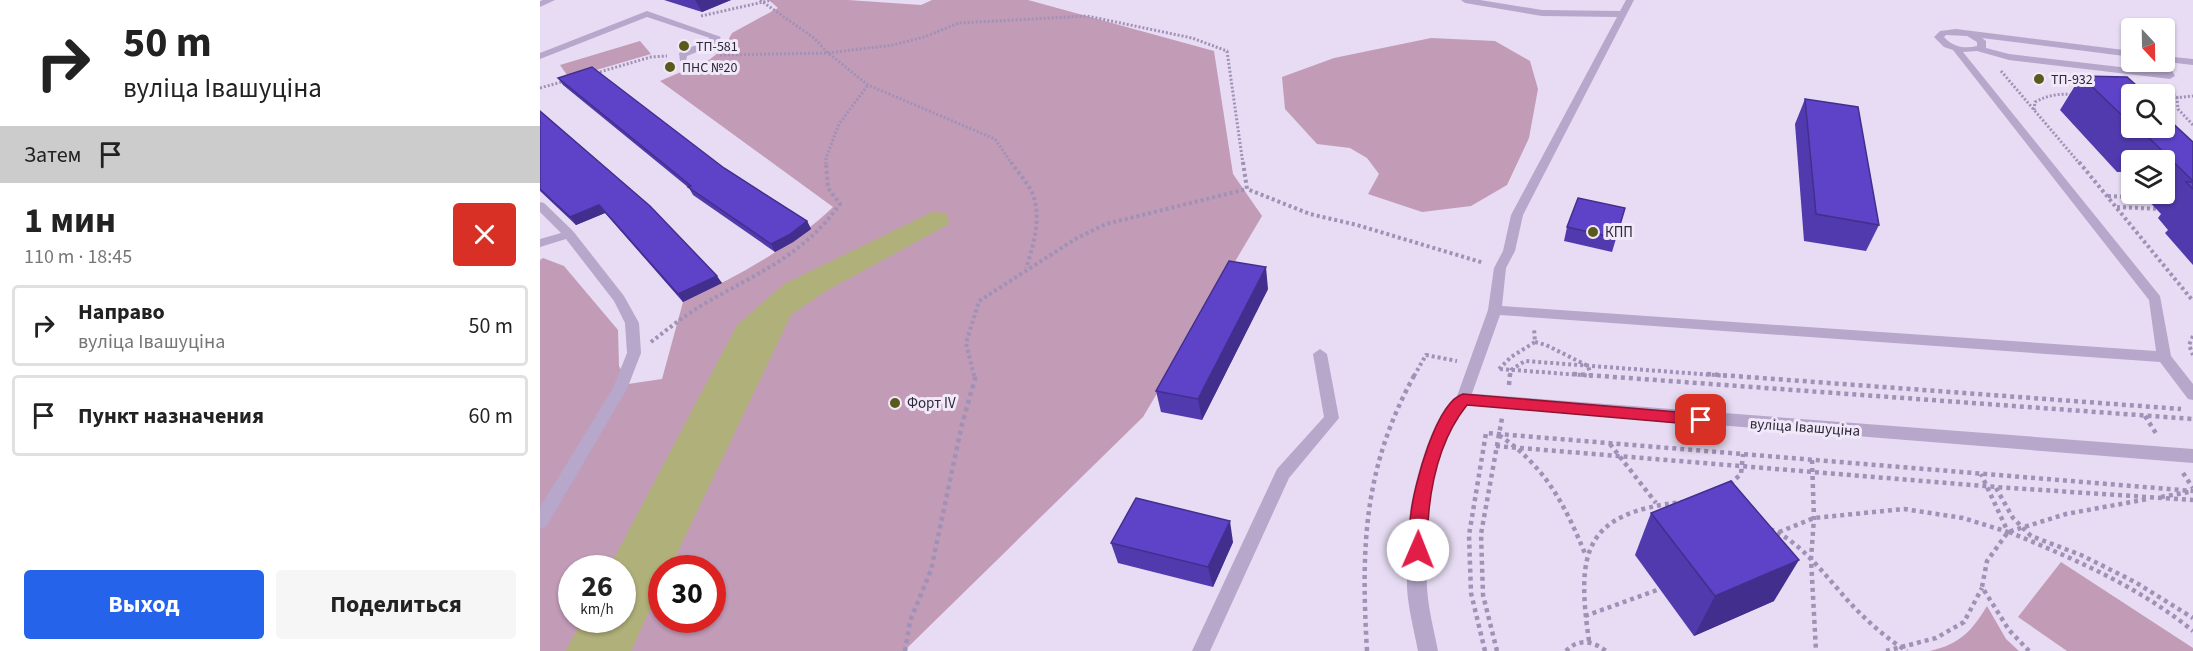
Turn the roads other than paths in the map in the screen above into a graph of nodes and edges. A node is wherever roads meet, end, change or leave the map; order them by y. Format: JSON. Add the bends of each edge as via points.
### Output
{"nodes":[{"id":1,"x":550,"y":0,"type":"edge"},
{"id":2,"x":1465,"y":0,"type":"edge"},
{"id":3,"x":1630,"y":0,"type":"edge"},
{"id":4,"x":540,"y":4,"type":"edge"},
{"id":5,"x":1623,"y":14,"type":"junction"},
{"id":6,"x":1971,"y":35,"type":"junction"},
{"id":7,"x":1958,"y":49,"type":"junction"},
{"id":8,"x":1978,"y":49,"type":"junction"},
{"id":9,"x":2121,"y":53,"type":"edge"},
{"id":10,"x":540,"y":56,"type":"edge"},
{"id":11,"x":682,"y":57,"type":"road end"},
{"id":12,"x":2175,"y":61,"type":"edge"},
{"id":13,"x":2193,"y":62,"type":"edge"},
{"id":14,"x":2121,"y":70,"type":"edge"},
{"id":15,"x":2136,"y":72,"type":"edge"},
{"id":16,"x":2168,"y":72,"type":"edge"},
{"id":17,"x":540,"y":206,"type":"edge"},
{"id":18,"x":569,"y":234,"type":"junction"},
{"id":19,"x":540,"y":243,"type":"edge"},
{"id":20,"x":1495,"y":310,"type":"junction"},
{"id":21,"x":1320,"y":354,"type":"dead end"},
{"id":22,"x":2164,"y":357,"type":"junction"},
{"id":23,"x":2193,"y":395,"type":"edge"},
{"id":24,"x":1463,"y":399,"type":"junction"},
{"id":25,"x":2193,"y":456,"type":"edge"},
{"id":26,"x":540,"y":522,"type":"edge"},
{"id":27,"x":1201,"y":651,"type":"edge"},
{"id":28,"x":1428,"y":651,"type":"edge"}],
"edges":[{"from":1,"to":4,"type":"lane"},
{"from":2,"to":5,"type":"lane","via":[[1542,14]]},
{"from":3,"to":5,"type":"lane"},
{"from":5,"to":20,"type":"lane","via":[[1517,215],[1509,251],[1500,268]]},
{"from":6,"to":7,"type":"lane","via":[[1940,34],[1944,43]]},
{"from":6,"to":8,"type":"lane","via":[[1983,44]]},
{"from":6,"to":9,"type":"lane"},
{"from":7,"to":8,"type":"lane"},
{"from":7,"to":22,"type":"lane","via":[[2155,299]]},
{"from":8,"to":14,"type":"lane","via":[[2009,57]]},
{"from":10,"to":11,"type":"lane","via":[[646,14],[716,37]]},
{"from":12,"to":13,"type":"lane"},
{"from":15,"to":16,"type":"lane","via":[[2170,76]]},
{"from":17,"to":18,"type":"lane"},
{"from":18,"to":19,"type":"lane"},
{"from":18,"to":26,"type":"lane","via":[[619,299],[632,323],[634,353],[620,389]]},
{"from":20,"to":22,"type":"lane"},
{"from":20,"to":24,"type":"lane"},
{"from":21,"to":27,"type":"lane","via":[[1332,418],[1283,474]]},
{"from":22,"to":23,"type":"lane"},
{"from":24,"to":25,"type":"street","name":"вуліца Івашуціна"},
{"from":24,"to":28,"type":"street","via":[[1437,438],[1419,512],[1417,589]]}]}
